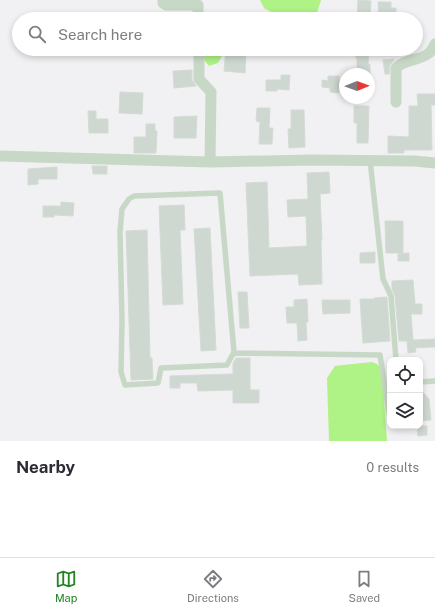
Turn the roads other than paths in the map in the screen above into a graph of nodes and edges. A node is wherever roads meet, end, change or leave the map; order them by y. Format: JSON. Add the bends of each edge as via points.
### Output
{"nodes":[{"id":1,"x":163,"y":0,"type":"edge"},
{"id":2,"x":198,"y":12,"type":"edge"},
{"id":3,"x":435,"y":44,"type":"edge"},
{"id":4,"x":198,"y":56,"type":"edge"},
{"id":5,"x":396,"y":102,"type":"dead end"},
{"id":6,"x":0,"y":156,"type":"edge"},
{"id":7,"x":370,"y":160,"type":"junction"},
{"id":8,"x":210,"y":162,"type":"junction"},
{"id":9,"x":435,"y":163,"type":"edge"},
{"id":10,"x":234,"y":352,"type":"junction"},
{"id":11,"x":396,"y":357,"type":"edge"},
{"id":12,"x":435,"y":381,"type":"edge"},
{"id":13,"x":423,"y":382,"type":"edge"},
{"id":14,"x":387,"y":400,"type":"edge"}],
"edges":[{"from":1,"to":2,"type":"street","via":[[166,5],[198,5]]},
{"from":3,"to":5,"type":"street","via":[[430,52],[419,59],[400,64],[396,68]]},
{"from":4,"to":8,"type":"street","via":[[199,78],[211,92]]},
{"from":6,"to":8,"type":"street"},
{"from":7,"to":8,"type":"street"},
{"from":7,"to":9,"type":"street"},
{"from":7,"to":11,"type":"lane","via":[[383,279],[391,296]]},
{"from":10,"to":10,"type":"lane","via":[[220,193],[134,196],[129,199],[122,209],[120,232],[121,372],[125,385],[158,383],[161,368],[227,365]]},
{"from":10,"to":14,"type":"lane","via":[[380,355]]},
{"from":12,"to":13,"type":"lane"}]}
